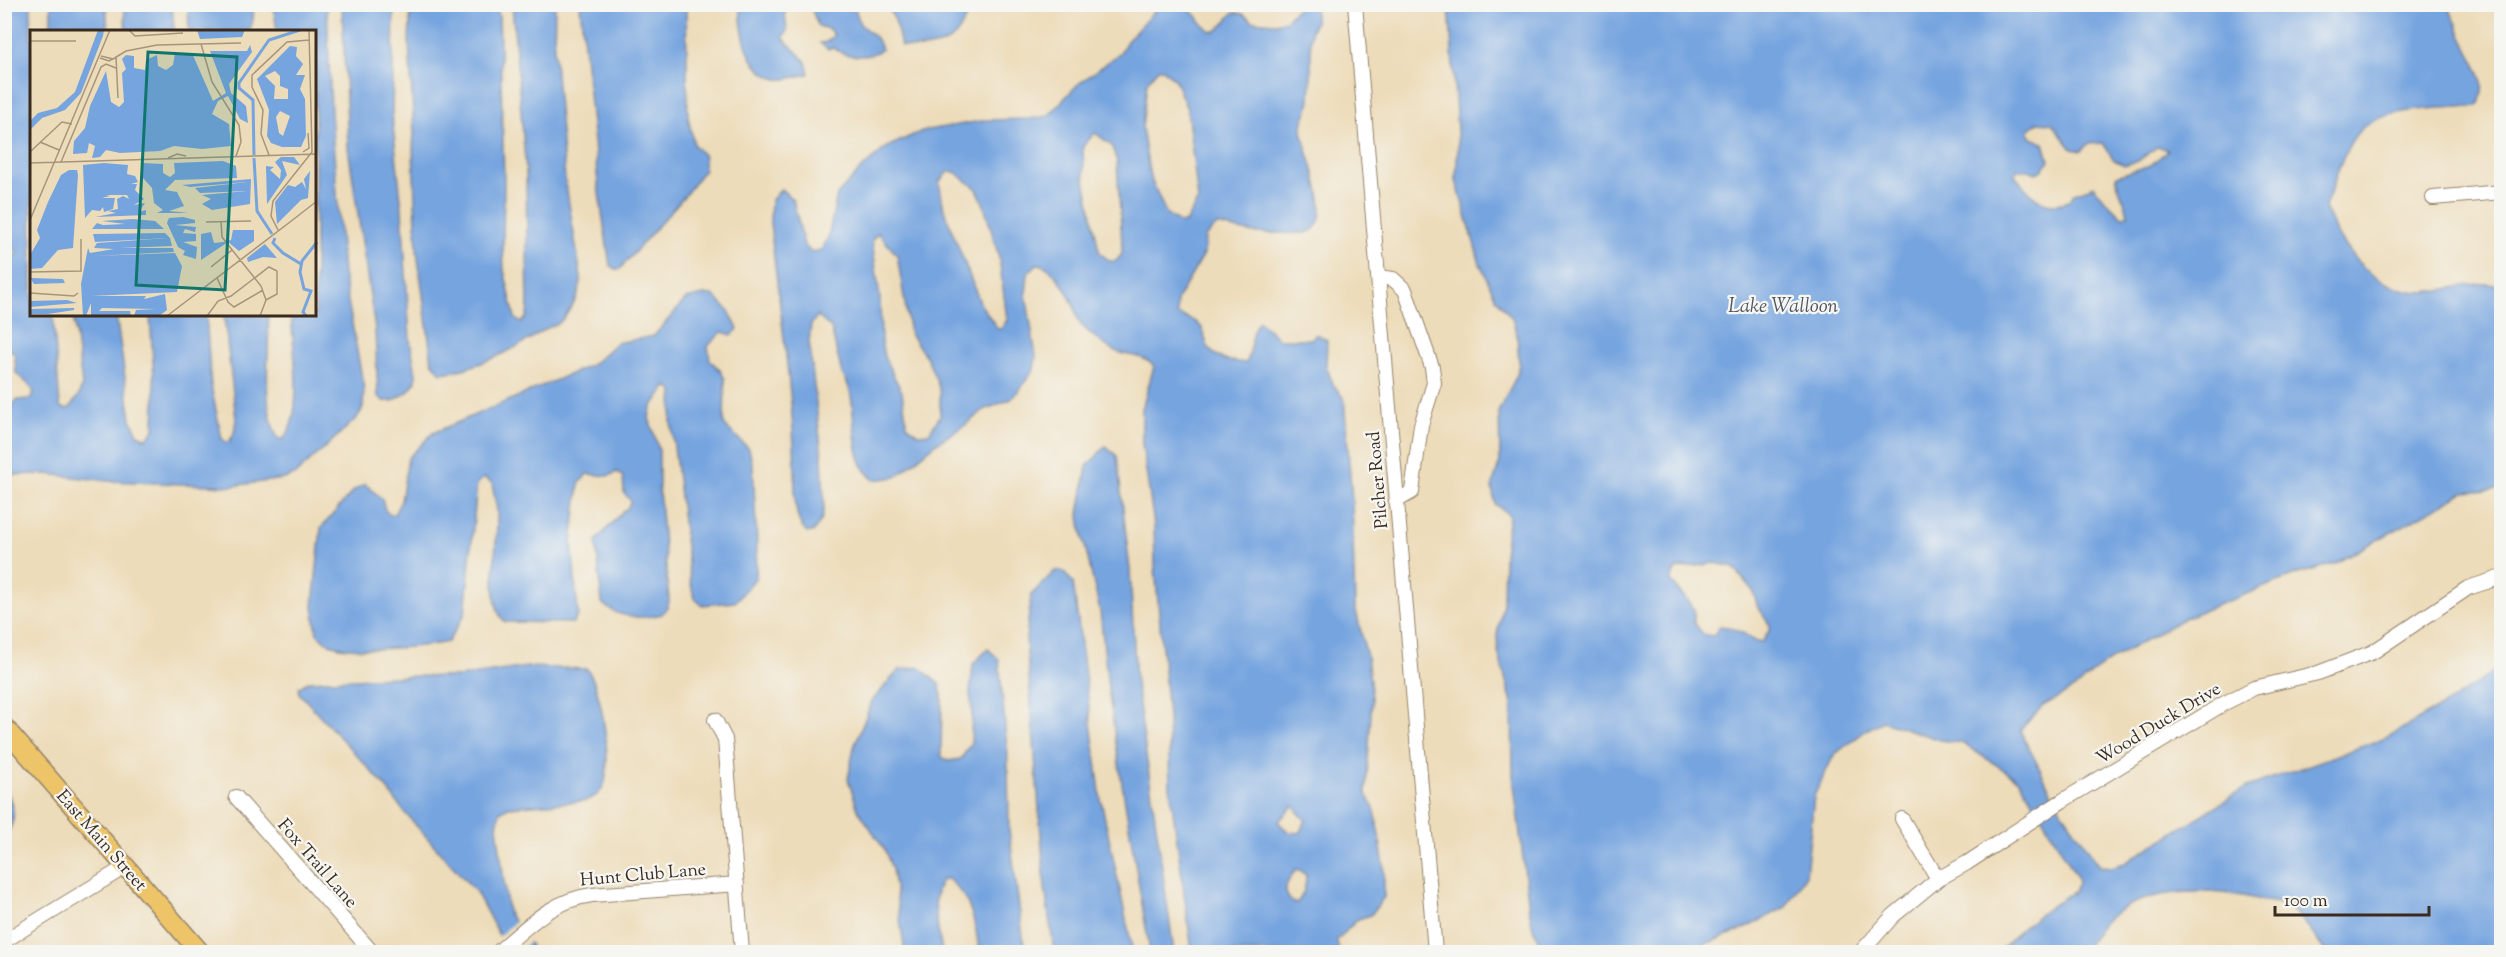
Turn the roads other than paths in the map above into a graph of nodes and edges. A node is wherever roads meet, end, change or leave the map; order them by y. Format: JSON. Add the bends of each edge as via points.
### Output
{"nodes":[{"id":1,"x":1355,"y":4,"type":"edge"},
{"id":2,"x":2502,"y":192,"type":"edge"},
{"id":3,"x":2433,"y":198,"type":"dead end"},
{"id":4,"x":1378,"y":277,"type":"junction"},
{"id":5,"x":1396,"y":501,"type":"junction"},
{"id":6,"x":2502,"y":577,"type":"edge"},
{"id":7,"x":715,"y":720,"type":"dead end"},
{"id":8,"x":4,"y":727,"type":"edge"},
{"id":9,"x":236,"y":797,"type":"dead end"},
{"id":10,"x":1902,"y":819,"type":"dead end"},
{"id":11,"x":125,"y":867,"type":"junction"},
{"id":12,"x":1938,"y":879,"type":"junction"},
{"id":13,"x":737,"y":884,"type":"junction"},
{"id":14,"x":4,"y":941,"type":"edge"},
{"id":15,"x":196,"y":948,"type":"edge"},
{"id":16,"x":372,"y":952,"type":"edge"},
{"id":17,"x":498,"y":952,"type":"edge"},
{"id":18,"x":742,"y":952,"type":"edge"},
{"id":19,"x":1435,"y":952,"type":"edge"},
{"id":20,"x":1861,"y":952,"type":"edge"}],
"edges":[{"from":1,"to":4,"type":"street","name":"Pilcher Road"},
{"from":2,"to":3,"type":"street"},
{"from":4,"to":5,"type":"street","name":"Pilcher Road"},
{"from":4,"to":5,"type":"street","via":[[1393,279],[1405,290],[1434,383],[1421,425],[1412,492]]},
{"from":5,"to":19,"type":"street","name":"Pilcher Road"},
{"from":6,"to":12,"type":"street","name":"Wood Duck Drive","via":[[2468,588],[2373,652],[2318,673],[2254,688],[2223,704]]},
{"from":7,"to":13,"type":"street","via":[[725,739]]},
{"from":8,"to":11,"type":"main road","name":"East Main Street"},
{"from":9,"to":16,"type":"street","name":"Fox Trail Lane"},
{"from":10,"to":12,"type":"street"},
{"from":11,"to":14,"type":"street"},
{"from":11,"to":15,"type":"main road","name":"East Main Street"},
{"from":12,"to":20,"type":"street","name":"Wood Duck Drive","via":[[1893,916]]},
{"from":13,"to":17,"type":"street","name":"Hunt Club Lane","via":[[580,896],[555,906]]},
{"from":13,"to":18,"type":"street"}]}
